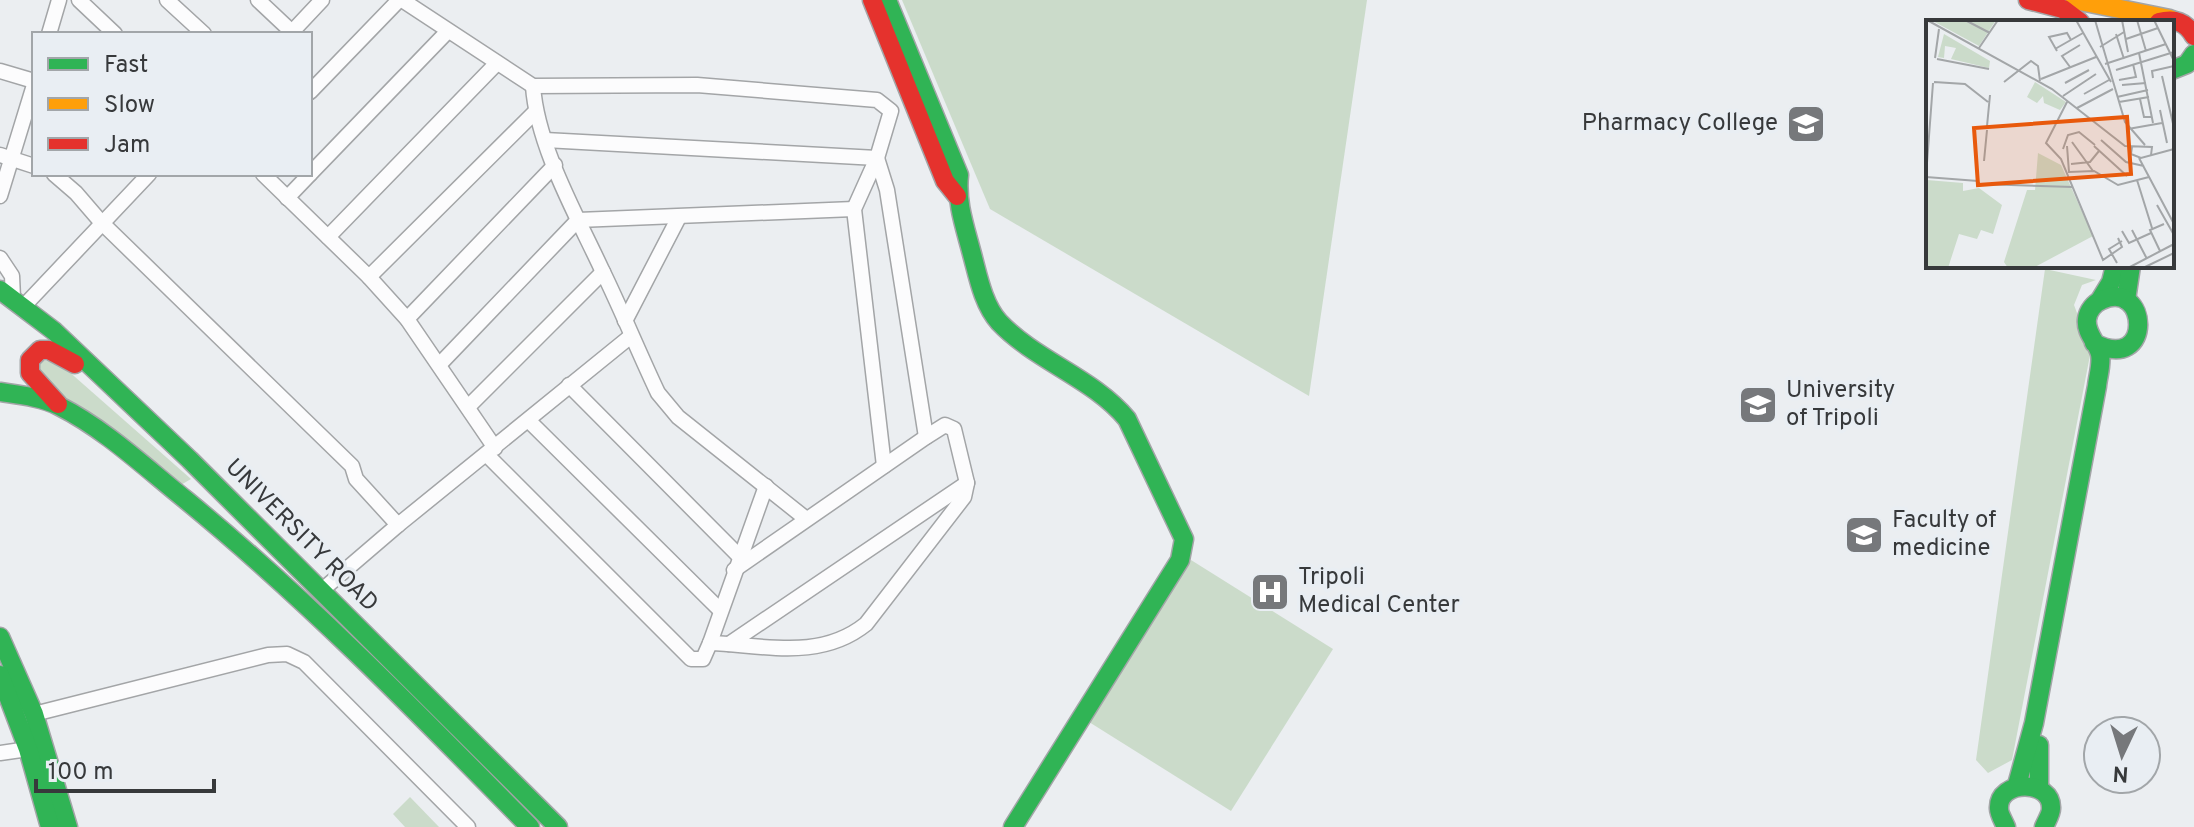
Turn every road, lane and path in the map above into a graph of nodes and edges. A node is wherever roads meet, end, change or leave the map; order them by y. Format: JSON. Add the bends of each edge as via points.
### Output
{"nodes":[{"id":1,"x":59,"y":0,"type":"edge"},
{"id":2,"x":79,"y":0,"type":"edge"},
{"id":3,"x":167,"y":0,"type":"edge"},
{"id":4,"x":258,"y":0,"type":"edge"},
{"id":5,"x":322,"y":0,"type":"edge"},
{"id":6,"x":400,"y":0,"type":"edge"},
{"id":7,"x":872,"y":0,"type":"edge"},
{"id":8,"x":2028,"y":0,"type":"edge"},
{"id":9,"x":2075,"y":0,"type":"edge"},
{"id":10,"x":890,"y":4,"type":"edge"},
{"id":11,"x":2159,"y":19,"type":"edge"},
{"id":12,"x":2077,"y":20,"type":"edge"},
{"id":13,"x":2174,"y":21,"type":"edge"},
{"id":14,"x":448,"y":31,"type":"junction"},
{"id":15,"x":50,"y":32,"type":"edge"},
{"id":16,"x":113,"y":32,"type":"edge"},
{"id":17,"x":202,"y":32,"type":"edge"},
{"id":18,"x":290,"y":32,"type":"edge"},
{"id":19,"x":292,"y":32,"type":"edge"},
{"id":20,"x":2193,"y":32,"type":"edge"},
{"id":21,"x":497,"y":63,"type":"junction"},
{"id":22,"x":0,"y":71,"type":"edge"},
{"id":23,"x":32,"y":82,"type":"edge"},
{"id":24,"x":533,"y":86,"type":"junction"},
{"id":25,"x":32,"y":88,"type":"edge"},
{"id":26,"x":312,"y":90,"type":"edge"},
{"id":27,"x":534,"y":113,"type":"junction"},
{"id":28,"x":545,"y":140,"type":"junction"},
{"id":29,"x":6,"y":157,"type":"edge"},
{"id":30,"x":877,"y":158,"type":"junction"},
{"id":31,"x":32,"y":165,"type":"edge"},
{"id":32,"x":555,"y":165,"type":"junction"},
{"id":33,"x":312,"y":172,"type":"edge"},
{"id":34,"x":56,"y":176,"type":"edge"},
{"id":35,"x":147,"y":176,"type":"edge"},
{"id":36,"x":265,"y":176,"type":"edge"},
{"id":37,"x":308,"y":176,"type":"edge"},
{"id":38,"x":0,"y":196,"type":"edge"},
{"id":39,"x":957,"y":196,"type":"junction"},
{"id":40,"x":287,"y":198,"type":"junction"},
{"id":41,"x":854,"y":209,"type":"junction"},
{"id":42,"x":679,"y":217,"type":"junction"},
{"id":43,"x":578,"y":220,"type":"junction"},
{"id":44,"x":101,"y":222,"type":"junction"},
{"id":45,"x":328,"y":237,"type":"junction"},
{"id":46,"x":0,"y":258,"type":"edge"},
{"id":47,"x":2114,"y":268,"type":"edge"},
{"id":48,"x":2131,"y":268,"type":"edge"},
{"id":49,"x":603,"y":272,"type":"junction"},
{"id":50,"x":369,"y":277,"type":"junction"},
{"id":51,"x":12,"y":298,"type":"edge"},
{"id":52,"x":2100,"y":300,"type":"junction"},
{"id":53,"x":2126,"y":300,"type":"junction"},
{"id":54,"x":407,"y":319,"type":"junction"},
{"id":55,"x":625,"y":321,"type":"junction"},
{"id":56,"x":631,"y":336,"type":"junction"},
{"id":57,"x":2094,"y":343,"type":"junction"},
{"id":58,"x":2118,"y":350,"type":"junction"},
{"id":59,"x":440,"y":364,"type":"junction"},
{"id":60,"x":105,"y":381,"type":"junction"},
{"id":61,"x":569,"y":385,"type":"junction"},
{"id":62,"x":0,"y":392,"type":"edge"},
{"id":63,"x":61,"y":407,"type":"junction"},
{"id":64,"x":468,"y":407,"type":"junction"},
{"id":65,"x":529,"y":421,"type":"junction"},
{"id":66,"x":926,"y":437,"type":"junction"},
{"id":67,"x":491,"y":451,"type":"junction"},
{"id":68,"x":884,"y":466,"type":"junction"},
{"id":69,"x":967,"y":483,"type":"junction"},
{"id":70,"x":766,"y":486,"type":"junction"},
{"id":71,"x":805,"y":518,"type":"junction"},
{"id":72,"x":398,"y":525,"type":"junction"},
{"id":73,"x":737,"y":563,"type":"junction"},
{"id":74,"x":321,"y":591,"type":"junction"},
{"id":75,"x":720,"y":610,"type":"junction"},
{"id":76,"x":0,"y":637,"type":"edge"},
{"id":77,"x":710,"y":643,"type":"junction"},
{"id":78,"x":729,"y":644,"type":"junction"},
{"id":79,"x":0,"y":675,"type":"edge"},
{"id":80,"x":34,"y":714,"type":"junction"},
{"id":81,"x":28,"y":749,"type":"junction"},
{"id":82,"x":0,"y":753,"type":"edge"},
{"id":83,"x":2017,"y":785,"type":"junction"},
{"id":84,"x":2039,"y":788,"type":"junction"},
{"id":85,"x":50,"y":827,"type":"edge"},
{"id":86,"x":68,"y":827,"type":"edge"},
{"id":87,"x":468,"y":827,"type":"edge"},
{"id":88,"x":530,"y":827,"type":"edge"},
{"id":89,"x":558,"y":827,"type":"edge"},
{"id":90,"x":1013,"y":827,"type":"edge"},
{"id":91,"x":2006,"y":827,"type":"edge"},
{"id":92,"x":2044,"y":827,"type":"edge"}],
"edges":[{"from":1,"to":15,"type":"street"},
{"from":2,"to":16,"type":"street"},
{"from":3,"to":17,"type":"street"},
{"from":4,"to":18,"type":"street"},
{"from":5,"to":19,"type":"street"},
{"from":6,"to":14,"type":"street"},
{"from":6,"to":26,"type":"street"},
{"from":7,"to":39,"type":"main road","via":[[945,181]]},
{"from":8,"to":12,"type":"main road","via":[[2063,9]]},
{"from":9,"to":11,"type":"main road"},
{"from":10,"to":39,"type":"main road","via":[[959,175]]},
{"from":13,"to":20,"type":"main road"},
{"from":14,"to":21,"type":"street"},
{"from":14,"to":33,"type":"street"},
{"from":21,"to":24,"type":"street"},
{"from":21,"to":45,"type":"street"},
{"from":22,"to":23,"type":"street"},
{"from":24,"to":27,"type":"street"},
{"from":24,"to":30,"type":"street","via":[[697,85],[877,100],[891,111]]},
{"from":25,"to":29,"type":"street"},
{"from":27,"to":28,"type":"street"},
{"from":27,"to":50,"type":"street"},
{"from":28,"to":30,"type":"street"},
{"from":28,"to":32,"type":"street"},
{"from":29,"to":31,"type":"street"},
{"from":29,"to":38,"type":"street"},
{"from":30,"to":41,"type":"street"},
{"from":30,"to":66,"type":"street","via":[[887,190]]},
{"from":32,"to":43,"type":"street"},
{"from":32,"to":54,"type":"street"},
{"from":34,"to":44,"type":"street"},
{"from":35,"to":44,"type":"street"},
{"from":36,"to":40,"type":"street"},
{"from":37,"to":40,"type":"street"},
{"from":39,"to":90,"type":"main road","via":[[983,294],[998,321],[1116,406],[1184,539],[1183,553],[1160,595]]},
{"from":40,"to":45,"type":"street"},
{"from":41,"to":42,"type":"street"},
{"from":41,"to":68,"type":"street"},
{"from":42,"to":43,"type":"street"},
{"from":42,"to":55,"type":"street"},
{"from":43,"to":49,"type":"street"},
{"from":43,"to":59,"type":"street"},
{"from":44,"to":51,"type":"street"},
{"from":44,"to":72,"type":"street","via":[[352,466],[356,479]]},
{"from":45,"to":50,"type":"street"},
{"from":46,"to":51,"type":"street","via":[[12,276]]},
{"from":47,"to":52,"type":"main road"},
{"from":48,"to":53,"type":"main road"},
{"from":49,"to":55,"type":"street"},
{"from":49,"to":64,"type":"street"},
{"from":50,"to":54,"type":"street"},
{"from":51,"to":60,"type":"main road","name":"UNIVERSITY ROAD"},
{"from":52,"to":53,"type":"main road"},
{"from":52,"to":57,"type":"main road","via":[[2087,320]]},
{"from":53,"to":58,"type":"main road","via":[[2137,312],[2140,328],[2132,342]]},
{"from":54,"to":59,"type":"street"},
{"from":55,"to":56,"type":"street"},
{"from":56,"to":61,"type":"street"},
{"from":56,"to":70,"type":"street","via":[[666,406]]},
{"from":57,"to":58,"type":"main road"},
{"from":57,"to":83,"type":"main road","via":[[2099,352],[2097,386],[2030,746]]},
{"from":58,"to":84,"type":"main road","via":[[2038,747]]},
{"from":59,"to":64,"type":"street"},
{"from":60,"to":63,"type":"main road","via":[[61,355],[40,350],[30,360],[30,373]]},
{"from":60,"to":74,"type":"main road","name":"UNIVERSITY ROAD"},
{"from":61,"to":65,"type":"street"},
{"from":61,"to":73,"type":"street"},
{"from":62,"to":63,"type":"main road","name":"UNIVERSITY ROAD"},
{"from":63,"to":88,"type":"main road","name":"UNIVERSITY ROAD","via":[[230,535],[315,610]]},
{"from":64,"to":67,"type":"street"},
{"from":65,"to":67,"type":"street"},
{"from":65,"to":75,"type":"street"},
{"from":66,"to":68,"type":"street"},
{"from":66,"to":69,"type":"street","via":[[945,425],[954,429]]},
{"from":67,"to":72,"type":"street"},
{"from":67,"to":77,"type":"street","via":[[691,659],[703,659]]},
{"from":68,"to":71,"type":"street"},
{"from":69,"to":78,"type":"street"},
{"from":69,"to":78,"type":"street","via":[[964,497],[866,624],[851,636],[809,649]]},
{"from":70,"to":71,"type":"street"},
{"from":70,"to":73,"type":"street"},
{"from":71,"to":73,"type":"street"},
{"from":72,"to":74,"type":"street"},
{"from":73,"to":75,"type":"street"},
{"from":74,"to":89,"type":"main road","name":"UNIVERSITY ROAD"},
{"from":75,"to":77,"type":"street"},
{"from":76,"to":80,"type":"main road"},
{"from":77,"to":78,"type":"street"},
{"from":79,"to":81,"type":"main road"},
{"from":80,"to":86,"type":"main road"},
{"from":80,"to":87,"type":"street","via":[[287,654],[304,662]]},
{"from":81,"to":82,"type":"street"},
{"from":81,"to":85,"type":"main road"},
{"from":83,"to":84,"type":"main road"},
{"from":83,"to":91,"type":"main road","via":[[2000,803]]},
{"from":84,"to":92,"type":"main road","via":[[2051,811]]}]}
